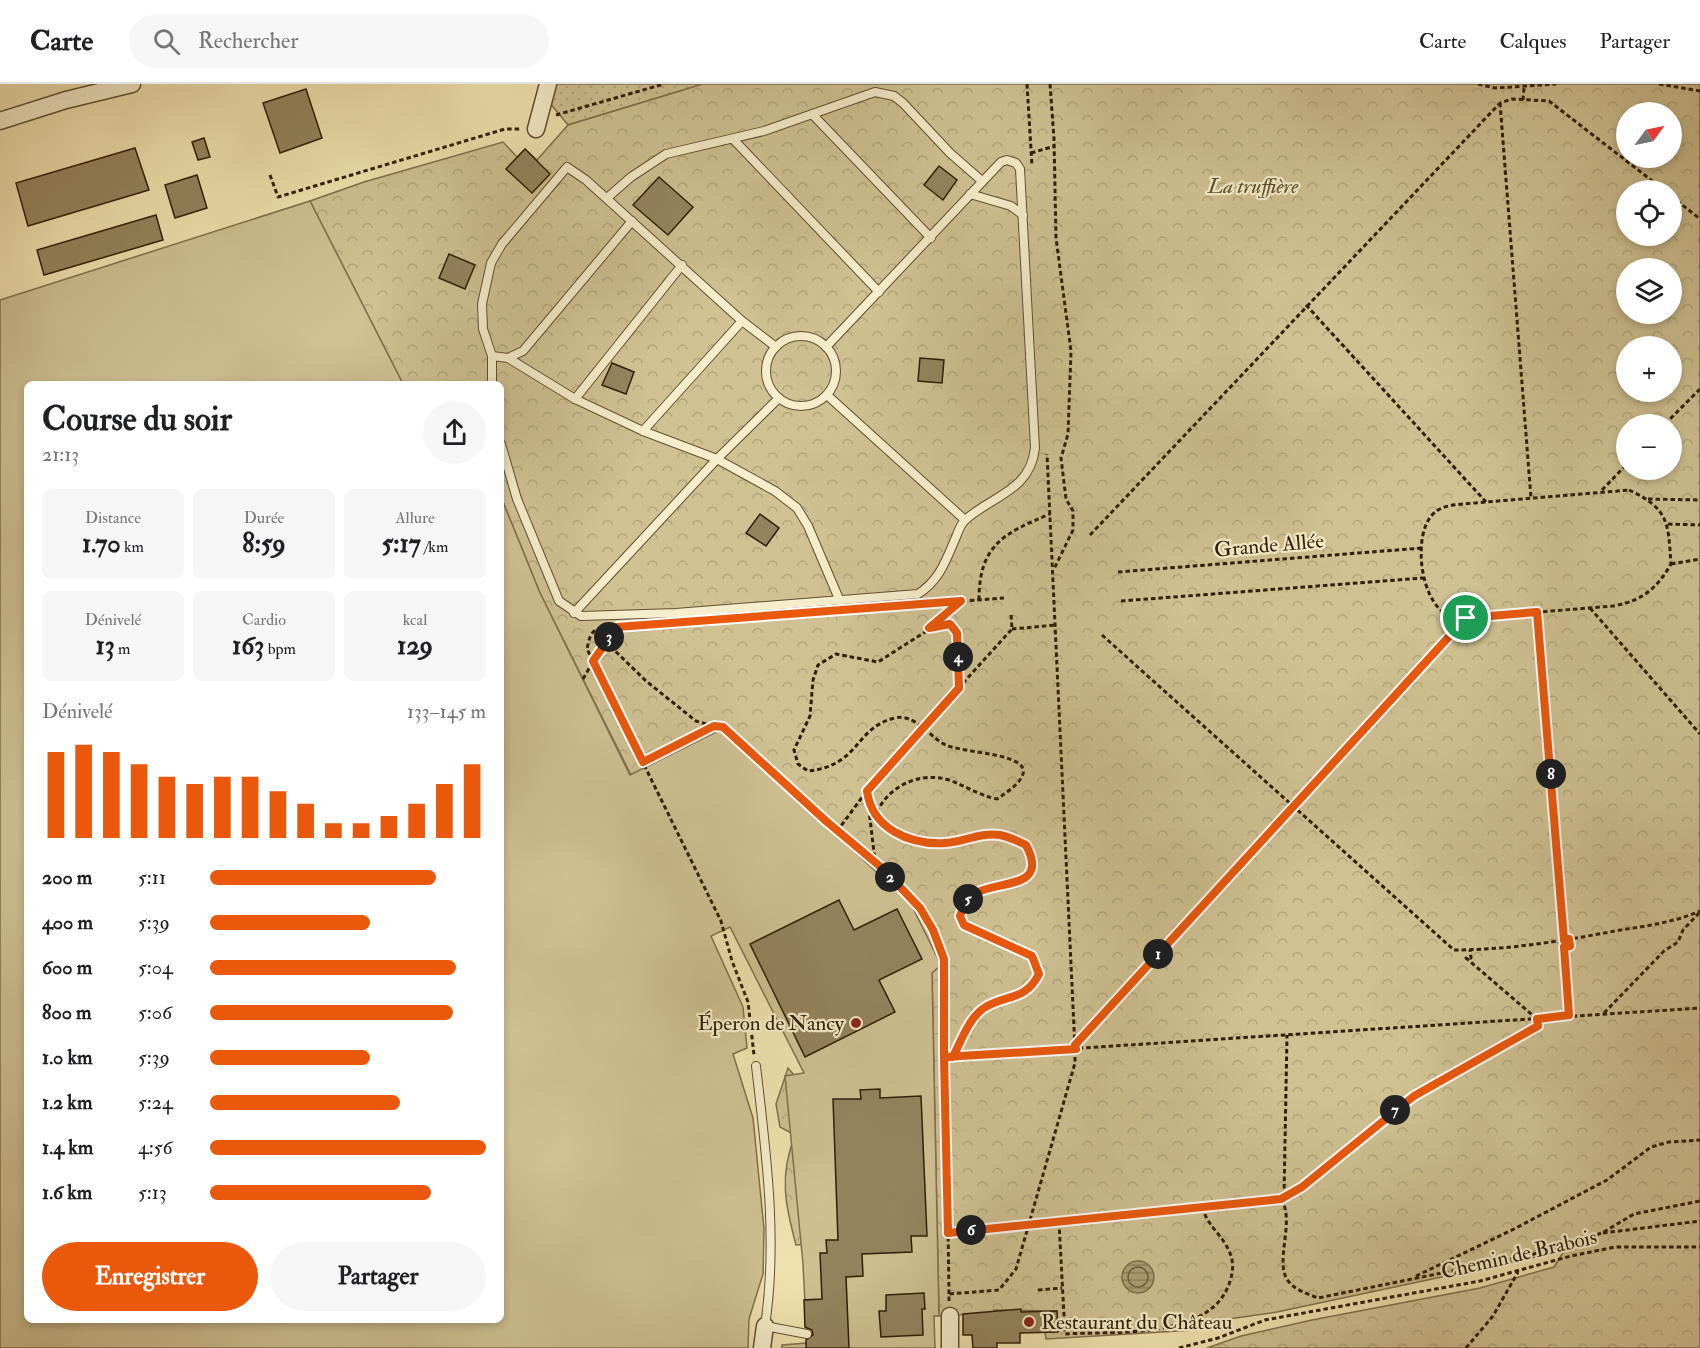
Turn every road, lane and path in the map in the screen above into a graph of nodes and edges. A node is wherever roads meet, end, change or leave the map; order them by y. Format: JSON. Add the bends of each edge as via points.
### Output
{"nodes":[{"id":1,"x":132,"y":84,"type":"edge"},
{"id":2,"x":548,"y":84,"type":"edge"},
{"id":3,"x":664,"y":84,"type":"edge"},
{"id":4,"x":1050,"y":84,"type":"edge"},
{"id":5,"x":1478,"y":84,"type":"edge"},
{"id":6,"x":1556,"y":84,"type":"edge"},
{"id":7,"x":1659,"y":84,"type":"edge"},
{"id":8,"x":1524,"y":87,"type":"junction"},
{"id":9,"x":1700,"y":91,"type":"edge"},
{"id":10,"x":1523,"y":100,"type":"junction"},
{"id":11,"x":1500,"y":103,"type":"junction"},
{"id":12,"x":813,"y":115,"type":"junction"},
{"id":13,"x":0,"y":121,"type":"edge"},
{"id":14,"x":505,"y":129,"type":"dead end"},
{"id":15,"x":536,"y":129,"type":"joint"},
{"id":16,"x":732,"y":139,"type":"junction"},
{"id":17,"x":1055,"y":146,"type":"junction"},
{"id":18,"x":1031,"y":153,"type":"dead end"},
{"id":19,"x":270,"y":175,"type":"dead end"},
{"id":20,"x":1651,"y":180,"type":"edge"},
{"id":21,"x":982,"y":181,"type":"junction"},
{"id":22,"x":970,"y":194,"type":"junction"},
{"id":23,"x":607,"y":198,"type":"junction"},
{"id":24,"x":1682,"y":205,"type":"edge"},
{"id":25,"x":1023,"y":215,"type":"junction"},
{"id":26,"x":1700,"y":219,"type":"edge"},
{"id":27,"x":632,"y":221,"type":"junction"},
{"id":28,"x":931,"y":238,"type":"junction"},
{"id":29,"x":682,"y":265,"type":"junction"},
{"id":30,"x":879,"y":292,"type":"junction"},
{"id":31,"x":1306,"y":305,"type":"junction"},
{"id":32,"x":742,"y":321,"type":"junction"},
{"id":33,"x":776,"y":347,"type":"junction"},
{"id":34,"x":826,"y":347,"type":"junction"},
{"id":35,"x":492,"y":356,"type":"junction"},
{"id":36,"x":508,"y":358,"type":"junction"},
{"id":37,"x":492,"y":381,"type":"edge"},
{"id":38,"x":1700,"y":389,"type":"edge"},
{"id":39,"x":827,"y":395,"type":"junction"},
{"id":40,"x":779,"y":398,"type":"junction"},
{"id":41,"x":575,"y":399,"type":"junction"},
{"id":42,"x":1675,"y":414,"type":"edge"},
{"id":43,"x":643,"y":431,"type":"junction"},
{"id":44,"x":504,"y":454,"type":"edge"},
{"id":45,"x":717,"y":459,"type":"junction"},
{"id":46,"x":1616,"y":475,"type":"edge"},
{"id":47,"x":1600,"y":492,"type":"junction"},
{"id":48,"x":1531,"y":498,"type":"junction"},
{"id":49,"x":1645,"y":499,"type":"junction"},
{"id":50,"x":1700,"y":500,"type":"edge"},
{"id":51,"x":1486,"y":502,"type":"junction"},
{"id":52,"x":1050,"y":514,"type":"dead end"},
{"id":53,"x":965,"y":520,"type":"junction"},
{"id":54,"x":1668,"y":524,"type":"junction"},
{"id":55,"x":1700,"y":525,"type":"edge"},
{"id":56,"x":1090,"y":535,"type":"dead end"},
{"id":57,"x":1422,"y":548,"type":"junction"},
{"id":58,"x":1700,"y":559,"type":"edge"},
{"id":59,"x":1671,"y":564,"type":"junction"},
{"id":60,"x":1053,"y":571,"type":"dead end"},
{"id":61,"x":1118,"y":572,"type":"dead end"},
{"id":62,"x":1423,"y":578,"type":"junction"},
{"id":63,"x":1004,"y":598,"type":"dead end"},
{"id":64,"x":839,"y":599,"type":"junction"},
{"id":65,"x":980,"y":600,"type":"junction"},
{"id":66,"x":961,"y":601,"type":"junction"},
{"id":67,"x":1121,"y":601,"type":"dead end"},
{"id":68,"x":915,"y":605,"type":"dead end"},
{"id":69,"x":1590,"y":608,"type":"junction"},
{"id":70,"x":1537,"y":612,"type":"junction"},
{"id":71,"x":574,"y":613,"type":"junction"},
{"id":72,"x":1011,"y":613,"type":"dead end"},
{"id":73,"x":1466,"y":618,"type":"junction"},
{"id":74,"x":1056,"y":625,"type":"dead end"},
{"id":75,"x":617,"y":627,"type":"junction"},
{"id":76,"x":628,"y":627,"type":"dead end"},
{"id":77,"x":929,"y":628,"type":"junction"},
{"id":78,"x":1012,"y":628,"type":"junction"},
{"id":79,"x":1102,"y":635,"type":"dead end"},
{"id":80,"x":605,"y":641,"type":"junction"},
{"id":81,"x":1057,"y":649,"type":"dead end"},
{"id":82,"x":593,"y":661,"type":"junction"},
{"id":83,"x":583,"y":679,"type":"dead end"},
{"id":84,"x":959,"y":688,"type":"junction"},
{"id":85,"x":714,"y":726,"type":"junction"},
{"id":86,"x":922,"y":727,"type":"junction"},
{"id":87,"x":1700,"y":734,"type":"edge"},
{"id":88,"x":643,"y":762,"type":"junction"},
{"id":89,"x":867,"y":791,"type":"junction"},
{"id":90,"x":868,"y":800,"type":"junction"},
{"id":91,"x":1293,"y":806,"type":"junction"},
{"id":92,"x":876,"y":814,"type":"junction"},
{"id":93,"x":838,"y":830,"type":"junction"},
{"id":94,"x":875,"y":862,"type":"junction"},
{"id":95,"x":1700,"y":912,"type":"edge"},
{"id":96,"x":1567,"y":940,"type":"junction"},
{"id":97,"x":1470,"y":950,"type":"junction"},
{"id":98,"x":1700,"y":1008,"type":"edge"},
{"id":99,"x":1603,"y":1014,"type":"junction"},
{"id":100,"x":1569,"y":1015,"type":"junction"},
{"id":101,"x":1537,"y":1019,"type":"junction"},
{"id":102,"x":1287,"y":1035,"type":"junction"},
{"id":103,"x":1075,"y":1047,"type":"junction"},
{"id":104,"x":944,"y":1057,"type":"junction"},
{"id":105,"x":953,"y":1057,"type":"junction"},
{"id":106,"x":756,"y":1066,"type":"joint"},
{"id":107,"x":1700,"y":1140,"type":"edge"},
{"id":108,"x":1282,"y":1198,"type":"junction"},
{"id":109,"x":1700,"y":1201,"type":"edge"},
{"id":110,"x":1203,"y":1209,"type":"junction"},
{"id":111,"x":1700,"y":1221,"type":"edge"},
{"id":112,"x":1059,"y":1222,"type":"junction"},
{"id":113,"x":1029,"y":1225,"type":"junction"},
{"id":114,"x":948,"y":1233,"type":"junction"},
{"id":115,"x":1602,"y":1233,"type":"junction"},
{"id":116,"x":1700,"y":1247,"type":"edge"},
{"id":117,"x":1518,"y":1272,"type":"junction"},
{"id":118,"x":1412,"y":1278,"type":"junction"},
{"id":119,"x":1062,"y":1288,"type":"junction"},
{"id":120,"x":1038,"y":1290,"type":"dead end"},
{"id":121,"x":949,"y":1294,"type":"junction"},
{"id":122,"x":950,"y":1316,"type":"joint"},
{"id":123,"x":765,"y":1326,"type":"junction"},
{"id":124,"x":807,"y":1334,"type":"dead end"},
{"id":125,"x":762,"y":1348,"type":"edge"},
{"id":126,"x":951,"y":1348,"type":"edge"},
{"id":127,"x":1179,"y":1348,"type":"edge"},
{"id":128,"x":1466,"y":1348,"type":"edge"}],
"edges":[{"from":1,"to":13,"type":"street"},
{"from":2,"to":15,"type":"street"},
{"from":3,"to":15,"type":"path","via":[[554,116]]},
{"from":4,"to":17,"type":"path"},
{"from":5,"to":8,"type":"path"},
{"from":6,"to":8,"type":"path"},
{"from":7,"to":9,"type":"path"},
{"from":8,"to":10,"type":"path"},
{"from":10,"to":11,"type":"path"},
{"from":10,"to":20,"type":"path","via":[[1549,101]]},
{"from":11,"to":31,"type":"path"},
{"from":11,"to":48,"type":"path"},
{"from":12,"to":16,"type":"lane"},
{"from":12,"to":21,"type":"lane","via":[[875,92],[894,96]]},
{"from":12,"to":28,"type":"lane"},
{"from":14,"to":19,"type":"path","via":[[278,197]]},
{"from":16,"to":23,"type":"lane","via":[[666,154]]},
{"from":16,"to":30,"type":"lane"},
{"from":17,"to":18,"type":"path"},
{"from":17,"to":60,"type":"path","via":[[1056,238],[1071,351],[1068,434],[1061,458],[1066,499],[1073,511],[1073,530]]},
{"from":21,"to":22,"type":"lane"},
{"from":21,"to":25,"type":"lane","via":[[1001,162],[1016,162],[1020,169]]},
{"from":22,"to":25,"type":"lane","via":[[1005,204]]},
{"from":22,"to":28,"type":"lane"},
{"from":23,"to":27,"type":"lane"},
{"from":23,"to":35,"type":"lane","via":[[567,167],[502,244],[491,263],[482,304],[483,329]]},
{"from":24,"to":26,"type":"path"},
{"from":25,"to":53,"type":"lane","via":[[1034,461],[1016,486]]},
{"from":27,"to":29,"type":"lane"},
{"from":27,"to":36,"type":"lane","via":[[523,351]]},
{"from":28,"to":30,"type":"lane"},
{"from":29,"to":32,"type":"lane"},
{"from":29,"to":41,"type":"lane"},
{"from":30,"to":34,"type":"lane"},
{"from":31,"to":51,"type":"path"},
{"from":31,"to":56,"type":"path"},
{"from":32,"to":33,"type":"lane"},
{"from":32,"to":43,"type":"lane"},
{"from":33,"to":34,"type":"lane","via":[[801,336]]},
{"from":33,"to":40,"type":"lane","via":[[767,373],[770,387]]},
{"from":34,"to":39,"type":"lane","via":[[836,365],[836,376]]},
{"from":35,"to":36,"type":"lane"},
{"from":35,"to":37,"type":"lane"},
{"from":36,"to":41,"type":"lane"},
{"from":38,"to":42,"type":"path"},
{"from":39,"to":40,"type":"lane","via":[[798,406]]},
{"from":39,"to":53,"type":"lane"},
{"from":40,"to":45,"type":"lane"},
{"from":41,"to":43,"type":"lane"},
{"from":43,"to":45,"type":"lane"},
{"from":44,"to":71,"type":"lane","via":[[517,499],[551,584],[559,601]]},
{"from":45,"to":64,"type":"lane","via":[[775,491],[797,508]]},
{"from":45,"to":71,"type":"lane"},
{"from":46,"to":47,"type":"path"},
{"from":47,"to":48,"type":"path"},
{"from":47,"to":49,"type":"path","via":[[1629,490]]},
{"from":48,"to":51,"type":"path"},
{"from":49,"to":50,"type":"path"},
{"from":49,"to":54,"type":"path"},
{"from":51,"to":57,"type":"path","via":[[1441,508],[1426,524]]},
{"from":52,"to":65,"type":"path","via":[[1016,528],[987,556],[979,576]]},
{"from":53,"to":64,"type":"lane","via":[[940,574],[918,594]]},
{"from":54,"to":55,"type":"path"},
{"from":54,"to":59,"type":"path"},
{"from":57,"to":61,"type":"path","name":"Grande Allée"},
{"from":57,"to":62,"type":"path"},
{"from":58,"to":59,"type":"path"},
{"from":59,"to":69,"type":"path","via":[[1651,592],[1635,602]]},
{"from":62,"to":67,"type":"path","name":"Grande Allée"},
{"from":62,"to":73,"type":"path","via":[[1443,612]]},
{"from":63,"to":65,"type":"path"},
{"from":64,"to":71,"type":"lane","via":[[587,618]]},
{"from":65,"to":66,"type":"path"},
{"from":66,"to":68,"type":"path"},
{"from":66,"to":77,"type":"path"},
{"from":69,"to":70,"type":"path"},
{"from":69,"to":87,"type":"path"},
{"from":70,"to":73,"type":"path"},
{"from":70,"to":96,"type":"path"},
{"from":72,"to":78,"type":"path"},
{"from":73,"to":91,"type":"path"},
{"from":74,"to":78,"type":"path"},
{"from":75,"to":76,"type":"path"},
{"from":75,"to":80,"type":"path"},
{"from":75,"to":82,"type":"path","via":[[597,629],[589,636],[587,649]]},
{"from":77,"to":84,"type":"path","via":[[950,624],[957,633]]},
{"from":77,"to":86,"type":"path","via":[[878,662],[836,654],[823,661],[814,672],[810,716],[797,740],[795,758],[803,769],[818,770],[842,761],[881,722],[898,717]]},
{"from":78,"to":84,"type":"path"},
{"from":79,"to":91,"type":"path"},
{"from":80,"to":82,"type":"path"},
{"from":80,"to":85,"type":"path","via":[[626,664],[696,721]]},
{"from":81,"to":103,"type":"path"},
{"from":82,"to":83,"type":"path"},
{"from":82,"to":88,"type":"path"},
{"from":84,"to":86,"type":"path"},
{"from":85,"to":88,"type":"path"},
{"from":85,"to":93,"type":"path","via":[[730,731]]},
{"from":86,"to":89,"type":"path"},
{"from":86,"to":92,"type":"path","via":[[941,743],[961,752],[1009,757],[1021,768],[1016,787],[997,799],[978,795],[950,780],[928,777],[909,781],[882,800]]},
{"from":88,"to":106,"type":"path","via":[[721,921],[748,1002]]},
{"from":89,"to":90,"type":"path"},
{"from":89,"to":93,"type":"path"},
{"from":90,"to":92,"type":"path"},
{"from":90,"to":94,"type":"path"},
{"from":91,"to":97,"type":"path","via":[[1454,950]]},
{"from":91,"to":103,"type":"path"},
{"from":92,"to":105,"type":"path","via":[[901,837],[945,843],[999,834],[1026,845],[1033,857],[1027,876],[1011,885],[976,893],[967,900],[960,916],[964,925],[1032,956],[1039,974],[1028,990],[984,1008],[974,1017]]},
{"from":93,"to":94,"type":"path"},
{"from":94,"to":104,"type":"path","via":[[920,908],[939,943],[946,976]]},
{"from":95,"to":96,"type":"path","via":[[1681,920]]},
{"from":95,"to":99,"type":"path","via":[[1683,930],[1678,942],[1664,951]]},
{"from":96,"to":97,"type":"path"},
{"from":96,"to":100,"type":"path","via":[[1570,946],[1564,947]]},
{"from":97,"to":101,"type":"path","via":[[1471,958],[1466,958]]},
{"from":98,"to":99,"type":"path"},
{"from":99,"to":100,"type":"path"},
{"from":100,"to":101,"type":"path"},
{"from":101,"to":102,"type":"path"},
{"from":101,"to":108,"type":"path","via":[[1538,1026],[1414,1096],[1302,1187]]},
{"from":102,"to":103,"type":"path"},
{"from":102,"to":108,"type":"path"},
{"from":103,"to":105,"type":"path"},
{"from":103,"to":113,"type":"path","via":[[1075,1063]]},
{"from":104,"to":105,"type":"path"},
{"from":104,"to":114,"type":"path"},
{"from":106,"to":123,"type":"lane","via":[[771,1233]]},
{"from":107,"to":118,"type":"path","via":[[1669,1142],[1651,1148],[1606,1180]]},
{"from":108,"to":110,"type":"path"},
{"from":108,"to":118,"type":"path","via":[[1287,1207],[1284,1268],[1287,1280],[1298,1290],[1318,1298]]},
{"from":109,"to":115,"type":"path","via":[[1634,1214]]},
{"from":110,"to":112,"type":"path"},
{"from":110,"to":119,"type":"path","via":[[1233,1262],[1225,1293],[1203,1316],[1173,1327],[1065,1334]]},
{"from":111,"to":115,"type":"path"},
{"from":112,"to":113,"type":"path"},
{"from":112,"to":119,"type":"path"},
{"from":113,"to":114,"type":"path"},
{"from":113,"to":121,"type":"path","via":[[1016,1269],[999,1290]]},
{"from":114,"to":121,"type":"path"},
{"from":115,"to":118,"type":"path","via":[[1531,1256]]},
{"from":116,"to":117,"type":"path","name":"Chemin de Brabois","via":[[1615,1247]]},
{"from":117,"to":127,"type":"path","name":"Chemin de Brabois","via":[[1265,1320]]},
{"from":117,"to":128,"type":"path","via":[[1493,1316]]},
{"from":119,"to":120,"type":"path"},
{"from":121,"to":122,"type":"path"},
{"from":122,"to":126,"type":"street"},
{"from":123,"to":124,"type":"lane"},
{"from":123,"to":125,"type":"street"}]}
